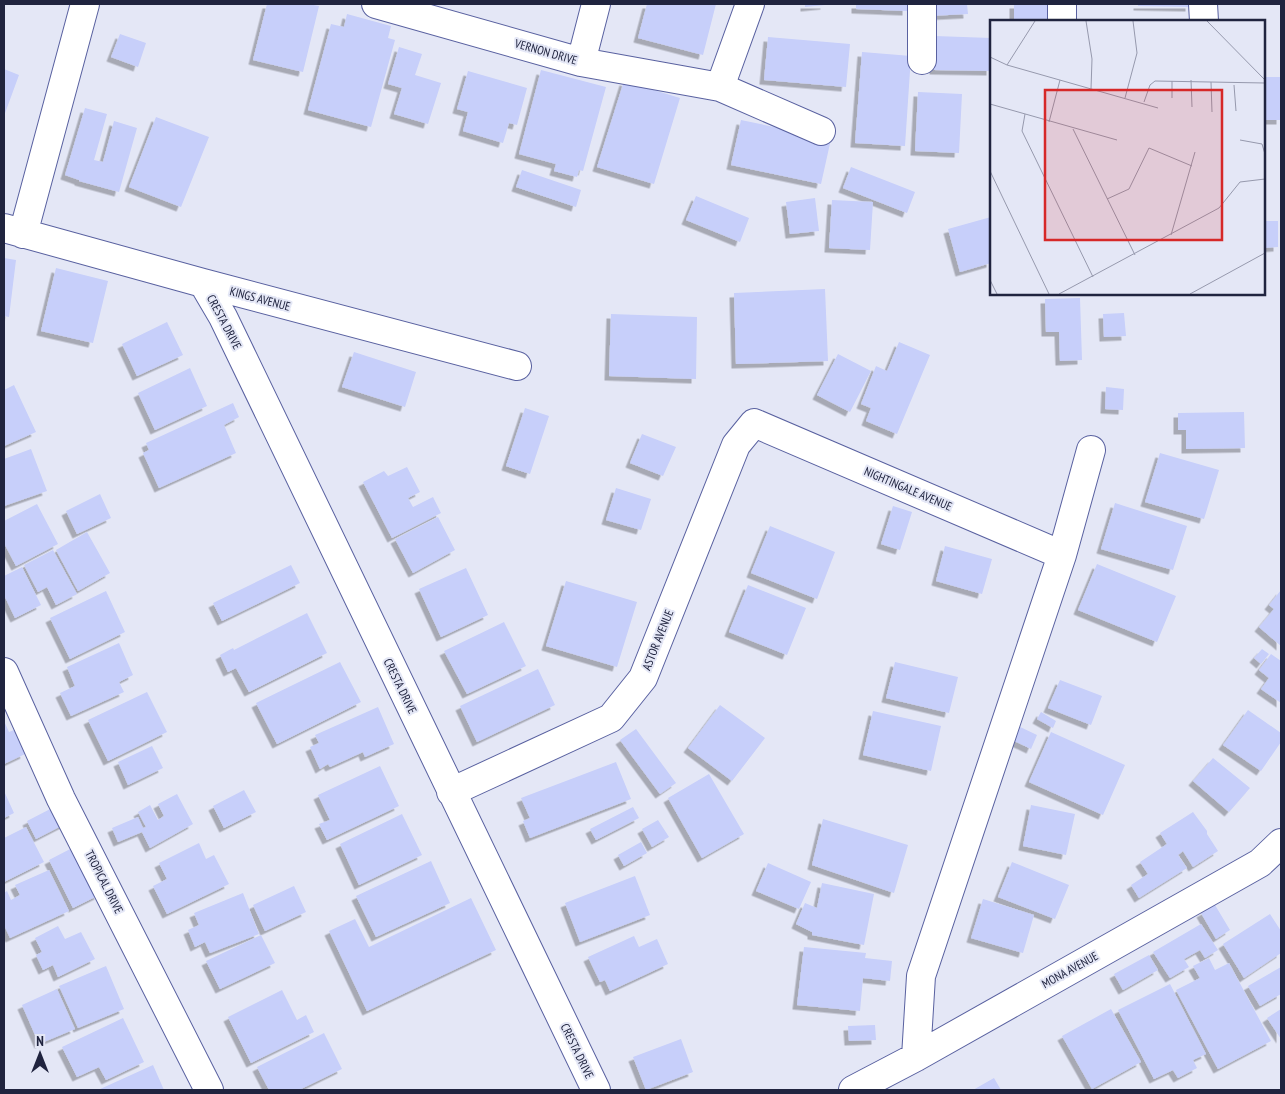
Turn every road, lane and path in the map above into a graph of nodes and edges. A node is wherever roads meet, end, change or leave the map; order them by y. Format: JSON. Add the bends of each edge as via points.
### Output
{"nodes":[{"id":1,"x":85,"y":4,"type":"edge"},
{"id":2,"x":376,"y":4,"type":"edge"},
{"id":3,"x":596,"y":4,"type":"edge"},
{"id":4,"x":750,"y":4,"type":"edge"},
{"id":5,"x":922,"y":4,"type":"edge"},
{"id":6,"x":1062,"y":4,"type":"edge"},
{"id":7,"x":1204,"y":4,"type":"edge"},
{"id":8,"x":1062,"y":20,"type":"edge"},
{"id":9,"x":1204,"y":20,"type":"edge"},
{"id":10,"x":922,"y":60,"type":"dead end"},
{"id":11,"x":581,"y":62,"type":"junction"},
{"id":12,"x":720,"y":87,"type":"junction"},
{"id":13,"x":821,"y":131,"type":"dead end"},
{"id":14,"x":13,"y":231,"type":"edge"},
{"id":15,"x":202,"y":284,"type":"junction"},
{"id":16,"x":517,"y":366,"type":"dead end"},
{"id":17,"x":754,"y":423,"type":"joint"},
{"id":18,"x":1091,"y":450,"type":"dead end"},
{"id":19,"x":1062,"y":555,"type":"junction"},
{"id":20,"x":4,"y":672,"type":"edge"},
{"id":21,"x":451,"y":792,"type":"junction"},
{"id":22,"x":1281,"y":843,"type":"edge"},
{"id":23,"x":916,"y":1057,"type":"junction"},
{"id":24,"x":209,"y":1090,"type":"edge"},
{"id":25,"x":596,"y":1090,"type":"edge"},
{"id":26,"x":853,"y":1090,"type":"edge"}],
"edges":[{"from":1,"to":14,"type":"street"},
{"from":2,"to":11,"type":"street","name":"VERNON DRIVE"},
{"from":3,"to":11,"type":"street"},
{"from":4,"to":12,"type":"street"},
{"from":5,"to":10,"type":"street"},
{"from":6,"to":8,"type":"street"},
{"from":7,"to":9,"type":"street"},
{"from":11,"to":12,"type":"street","name":"VERNON DRIVE"},
{"from":12,"to":13,"type":"street","name":"VERNON DRIVE"},
{"from":14,"to":15,"type":"street","name":"KINGS AVENUE"},
{"from":15,"to":16,"type":"street","name":"KINGS AVENUE"},
{"from":15,"to":21,"type":"street","name":"CRESTA DRIVE","via":[[223,317]]},
{"from":17,"to":19,"type":"street","name":"NIGHTINGALE AVENUE"},
{"from":17,"to":21,"type":"street","name":"ASTOR AVENUE","via":[[736,445],[643,678],[611,718]]},
{"from":18,"to":19,"type":"street"},
{"from":19,"to":23,"type":"street","via":[[920,976]]},
{"from":20,"to":24,"type":"street","name":"TROPICAL DRIVE","via":[[62,799]]},
{"from":21,"to":25,"type":"street","name":"CRESTA DRIVE"},
{"from":22,"to":23,"type":"street","name":"MONA AVENUE","via":[[1260,863]]},
{"from":23,"to":26,"type":"street","name":"MONA AVENUE"}]}
